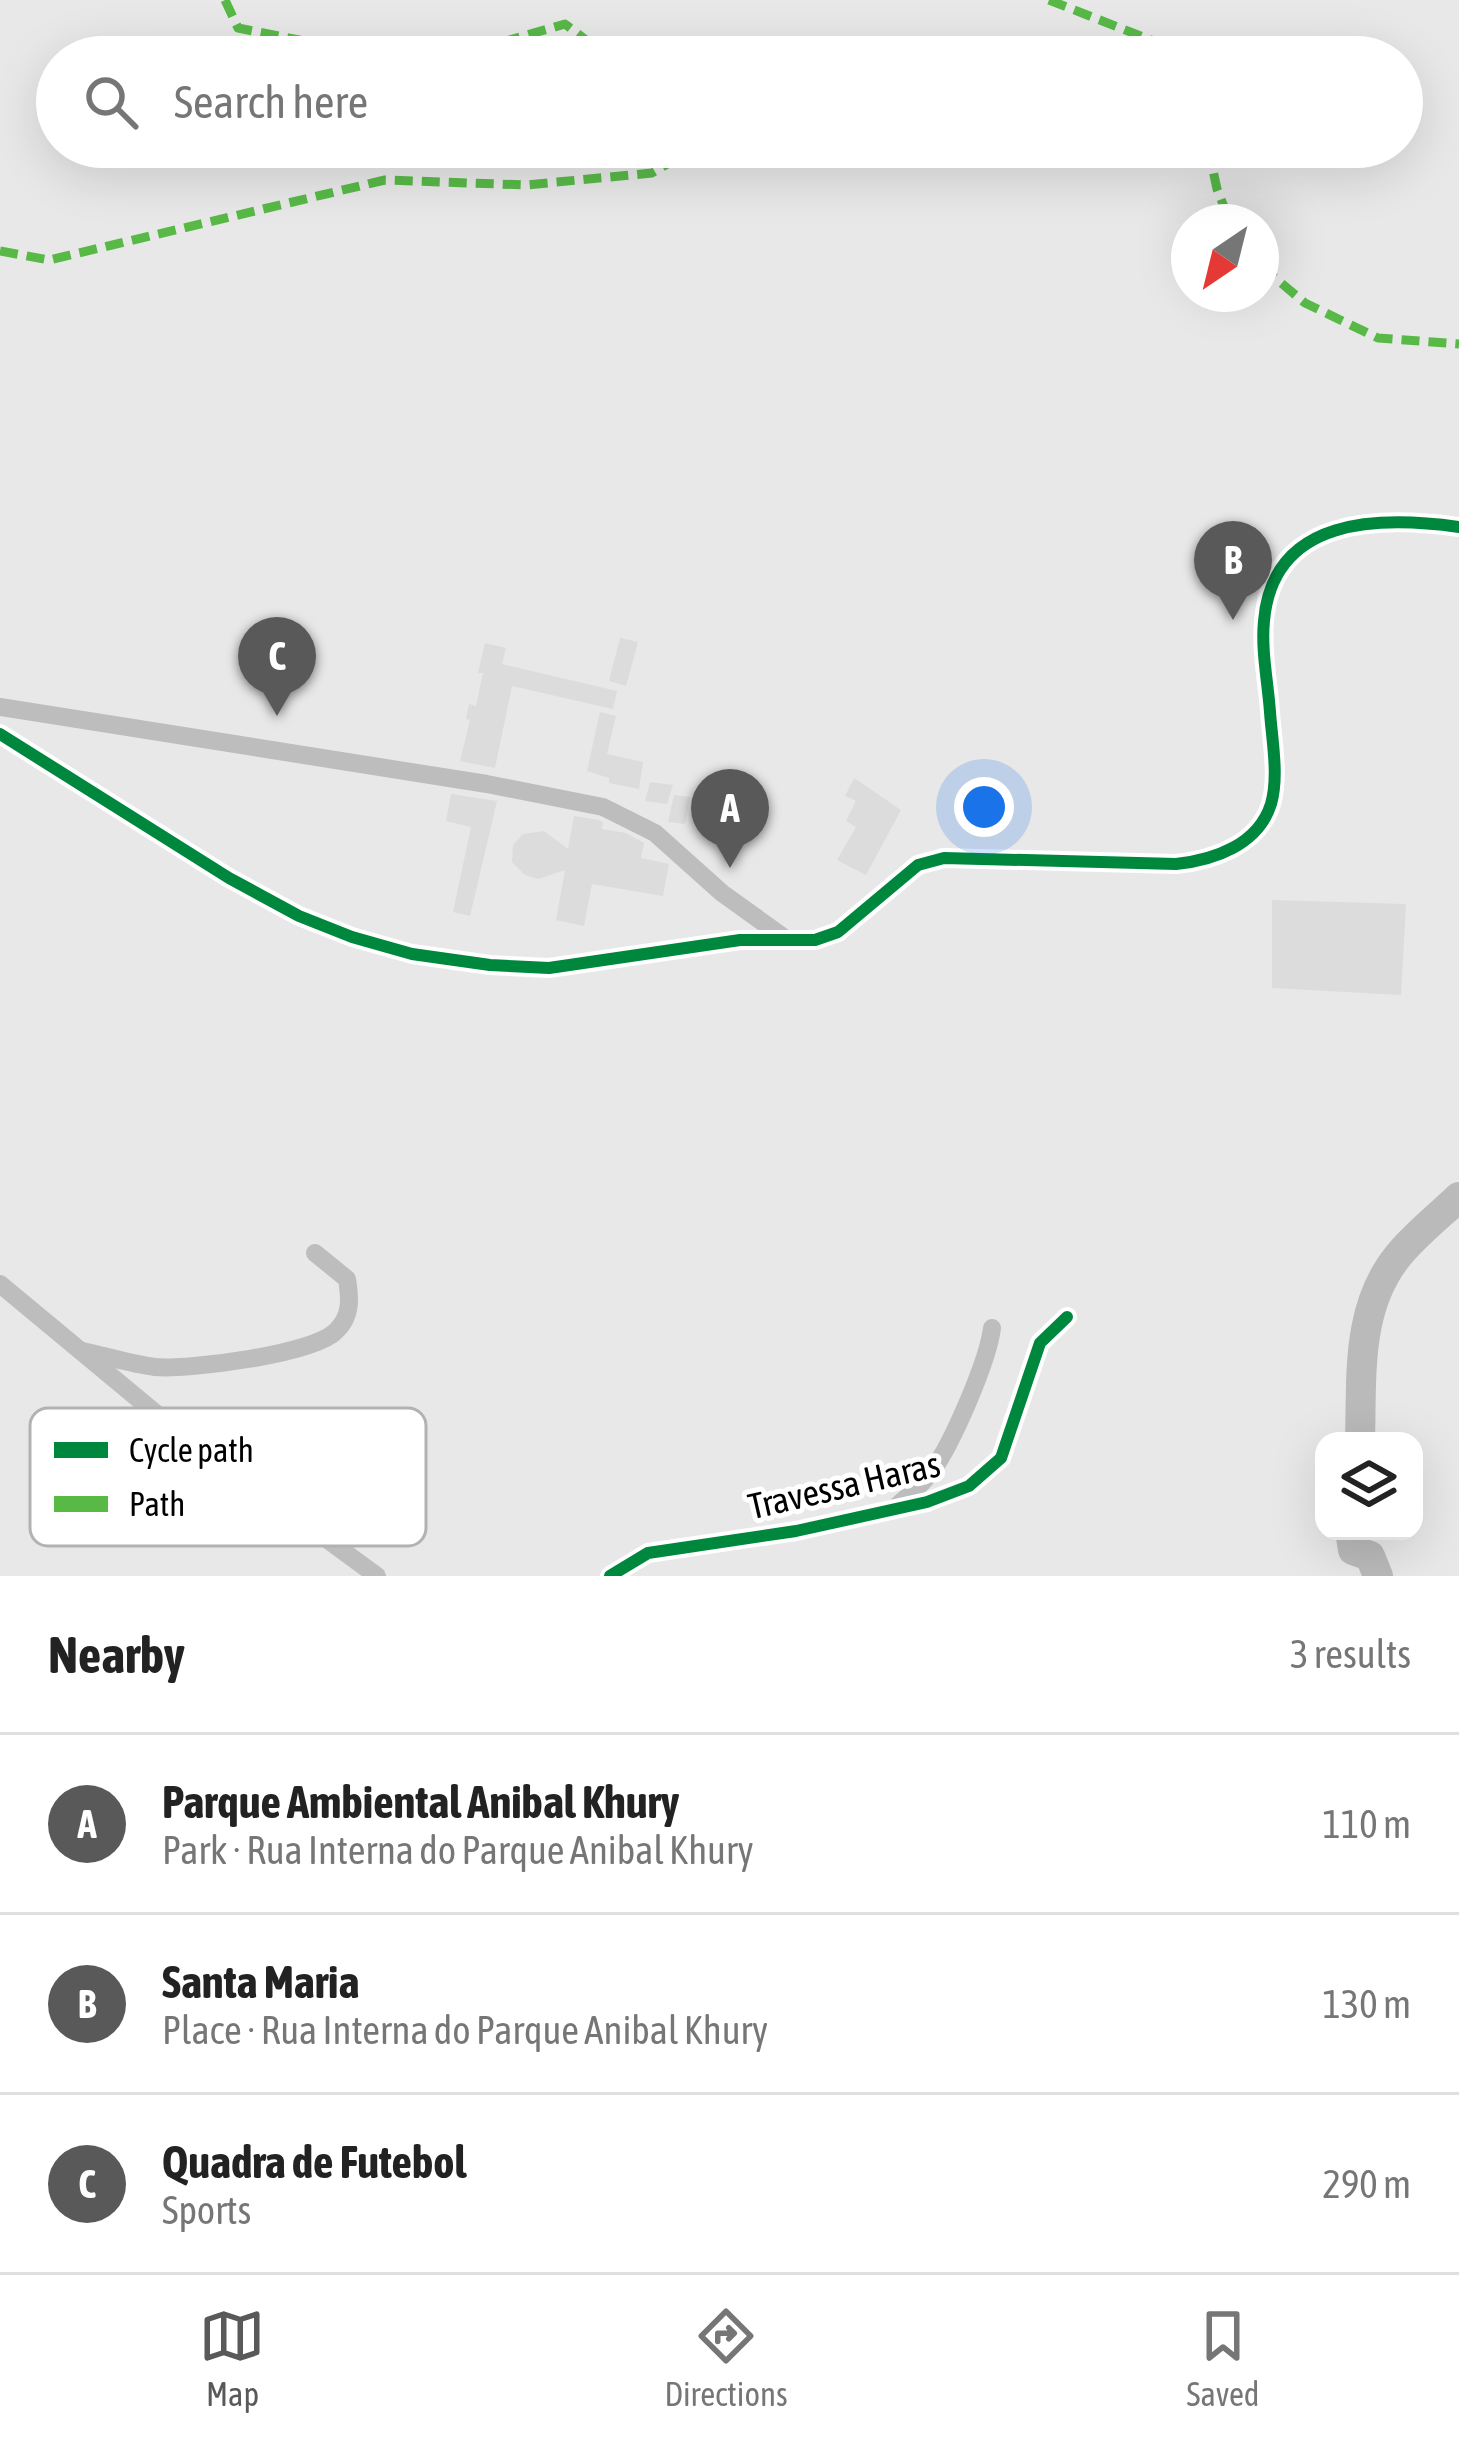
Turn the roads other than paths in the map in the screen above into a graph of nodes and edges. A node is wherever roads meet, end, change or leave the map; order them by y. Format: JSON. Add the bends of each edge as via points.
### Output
{"nodes":[{"id":1,"x":1459,"y":527,"type":"edge"},
{"id":2,"x":0,"y":706,"type":"edge"},
{"id":3,"x":0,"y":734,"type":"edge"},
{"id":4,"x":786,"y":940,"type":"junction"},
{"id":5,"x":315,"y":1253,"type":"dead end"},
{"id":6,"x":0,"y":1285,"type":"edge"},
{"id":7,"x":1066,"y":1317,"type":"dead end"},
{"id":8,"x":992,"y":1328,"type":"dead end"},
{"id":9,"x":82,"y":1351,"type":"junction"},
{"id":10,"x":150,"y":1408,"type":"edge"},
{"id":11,"x":895,"y":1508,"type":"junction"},
{"id":12,"x":336,"y":1546,"type":"edge"},
{"id":13,"x":377,"y":1576,"type":"edge"},
{"id":14,"x":610,"y":1576,"type":"edge"}],
"edges":[{"from":1,"to":4,"type":"street","via":[[1352,524],[1319,536],[1273,583],[1264,621],[1271,803],[1257,830],[1233,848],[1176,864],[944,858],[918,866],[838,932]]},
{"from":2,"to":4,"type":"street","via":[[603,807],[655,833]]},
{"from":3,"to":4,"type":"street","via":[[299,916],[412,954],[549,968]]},
{"from":5,"to":9,"type":"street","via":[[347,1279],[348,1313],[337,1330],[299,1351],[157,1367]]},
{"from":6,"to":9,"type":"street"},
{"from":7,"to":11,"type":"street","name":"Travessa Haras","via":[[1040,1343],[1001,1458],[969,1486]]},
{"from":8,"to":11,"type":"street","via":[[941,1456]]},
{"from":9,"to":10,"type":"street"},
{"from":11,"to":14,"type":"street","name":"Travessa Haras","via":[[647,1553]]},
{"from":12,"to":13,"type":"street"}]}
